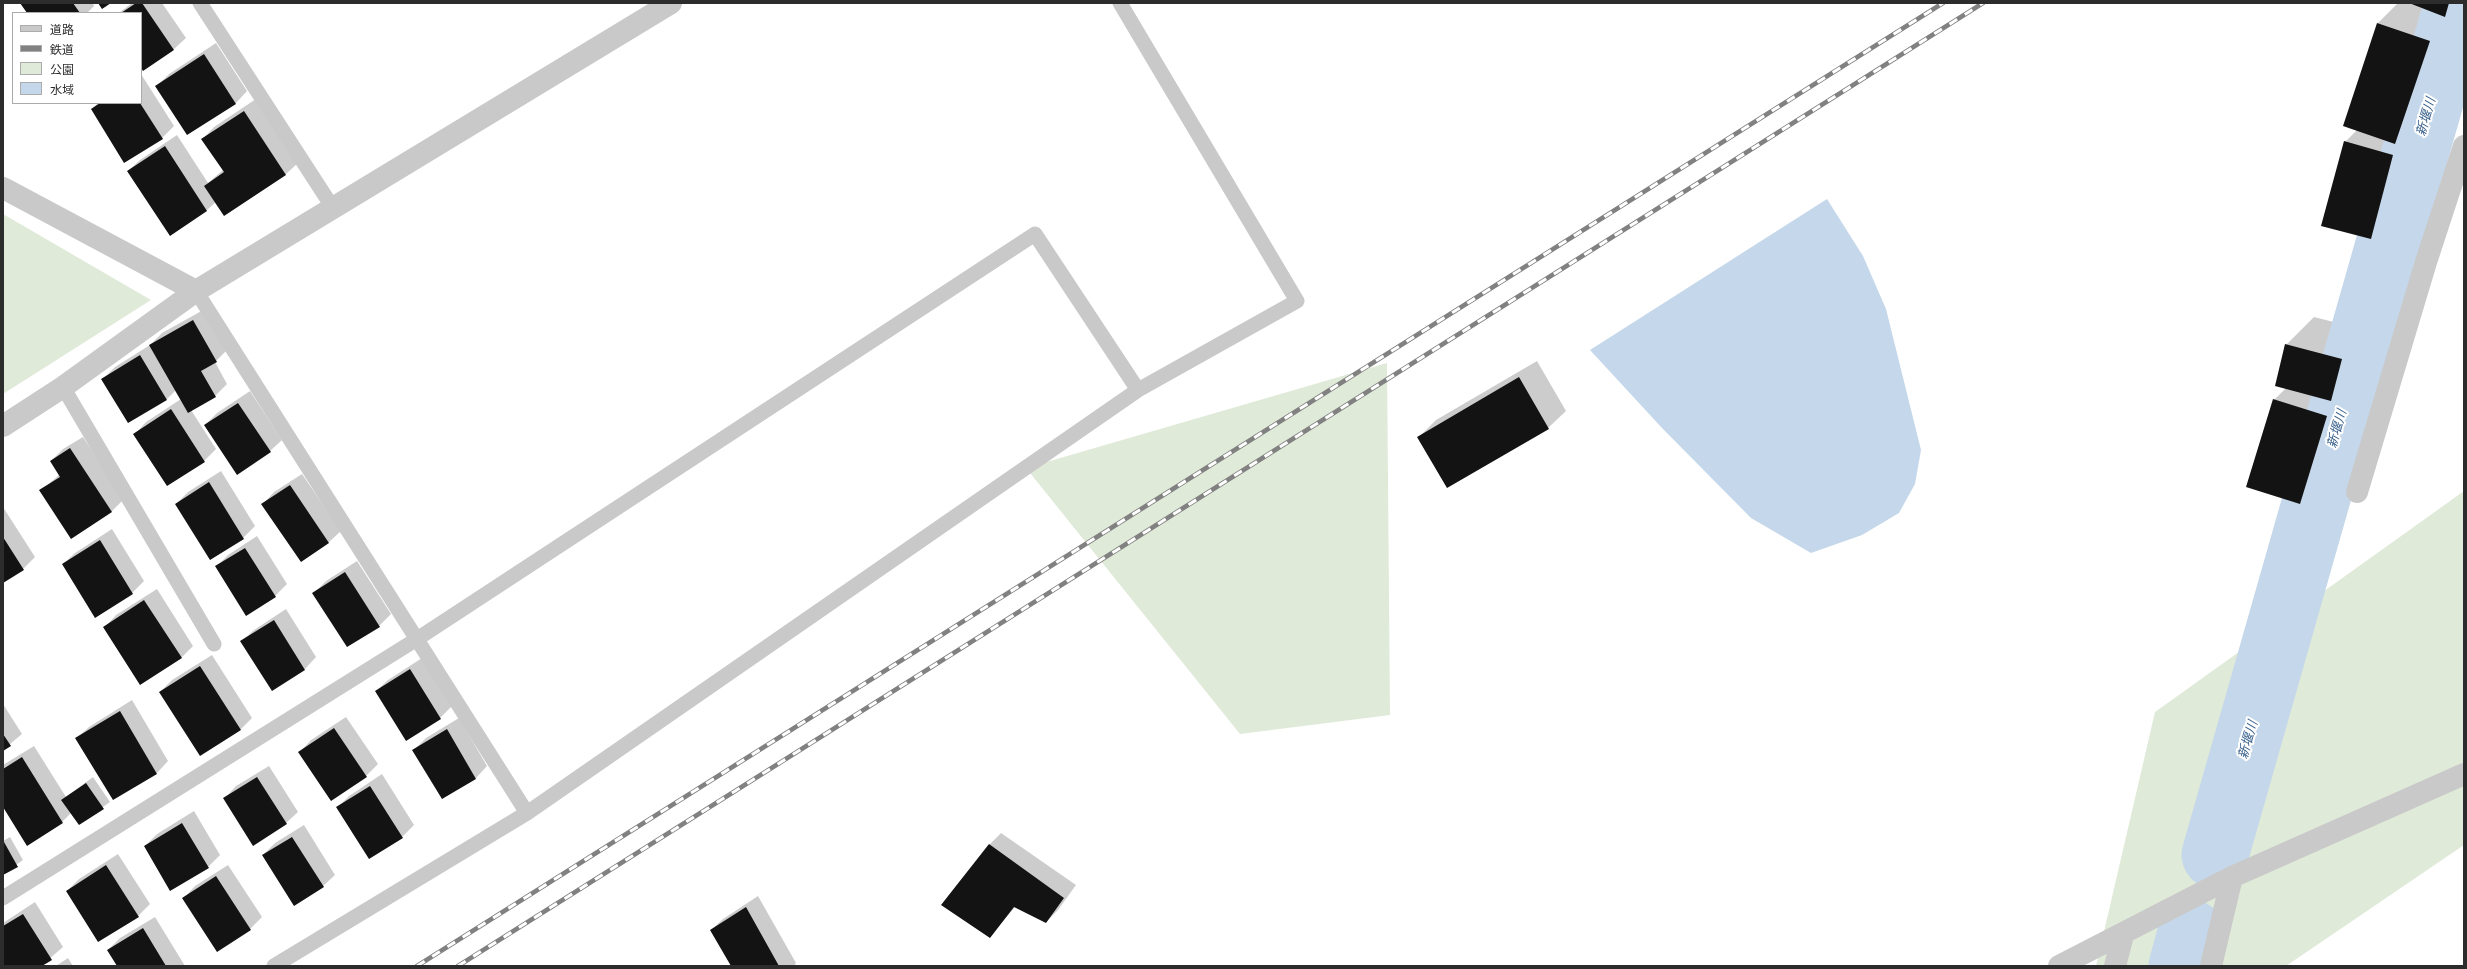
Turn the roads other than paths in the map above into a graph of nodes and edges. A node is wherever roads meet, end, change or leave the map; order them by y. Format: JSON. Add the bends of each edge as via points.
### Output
{"nodes":[{"id":1,"x":200,"y":3,"type":"edge"},
{"id":2,"x":671,"y":3,"type":"edge"},
{"id":3,"x":1120,"y":3,"type":"edge"},
{"id":4,"x":2464,"y":146,"type":"edge"},
{"id":5,"x":3,"y":188,"type":"edge"},
{"id":6,"x":333,"y":208,"type":"junction"},
{"id":7,"x":196,"y":291,"type":"junction"},
{"id":8,"x":63,"y":387,"type":"junction"},
{"id":9,"x":1138,"y":390,"type":"junction"},
{"id":10,"x":3,"y":426,"type":"edge"},
{"id":11,"x":2357,"y":492,"type":"dead end"},
{"id":12,"x":417,"y":639,"type":"junction"},
{"id":13,"x":214,"y":644,"type":"dead end"},
{"id":14,"x":2464,"y":774,"type":"edge"},
{"id":15,"x":527,"y":813,"type":"junction"},
{"id":16,"x":2232,"y":877,"type":"junction"},
{"id":17,"x":3,"y":898,"type":"edge"},
{"id":18,"x":2123,"y":935,"type":"junction"},
{"id":19,"x":274,"y":966,"type":"edge"},
{"id":20,"x":2059,"y":966,"type":"edge"},
{"id":21,"x":2115,"y":966,"type":"edge"},
{"id":22,"x":2211,"y":966,"type":"edge"}],
"edges":[{"from":1,"to":6,"type":"lane"},
{"from":2,"to":6,"type":"street"},
{"from":3,"to":9,"type":"lane","via":[[1297,302]]},
{"from":4,"to":11,"type":"street","via":[[2426,262]]},
{"from":5,"to":7,"type":"street"},
{"from":6,"to":7,"type":"street"},
{"from":7,"to":8,"type":"street"},
{"from":7,"to":12,"type":"lane"},
{"from":8,"to":10,"type":"street"},
{"from":8,"to":13,"type":"lane"},
{"from":9,"to":12,"type":"lane","via":[[1035,234]]},
{"from":9,"to":15,"type":"lane"},
{"from":12,"to":15,"type":"lane"},
{"from":12,"to":17,"type":"lane"},
{"from":14,"to":16,"type":"street"},
{"from":15,"to":19,"type":"lane"},
{"from":16,"to":18,"type":"street"},
{"from":16,"to":22,"type":"street"},
{"from":18,"to":20,"type":"street"},
{"from":18,"to":21,"type":"street"}]}
